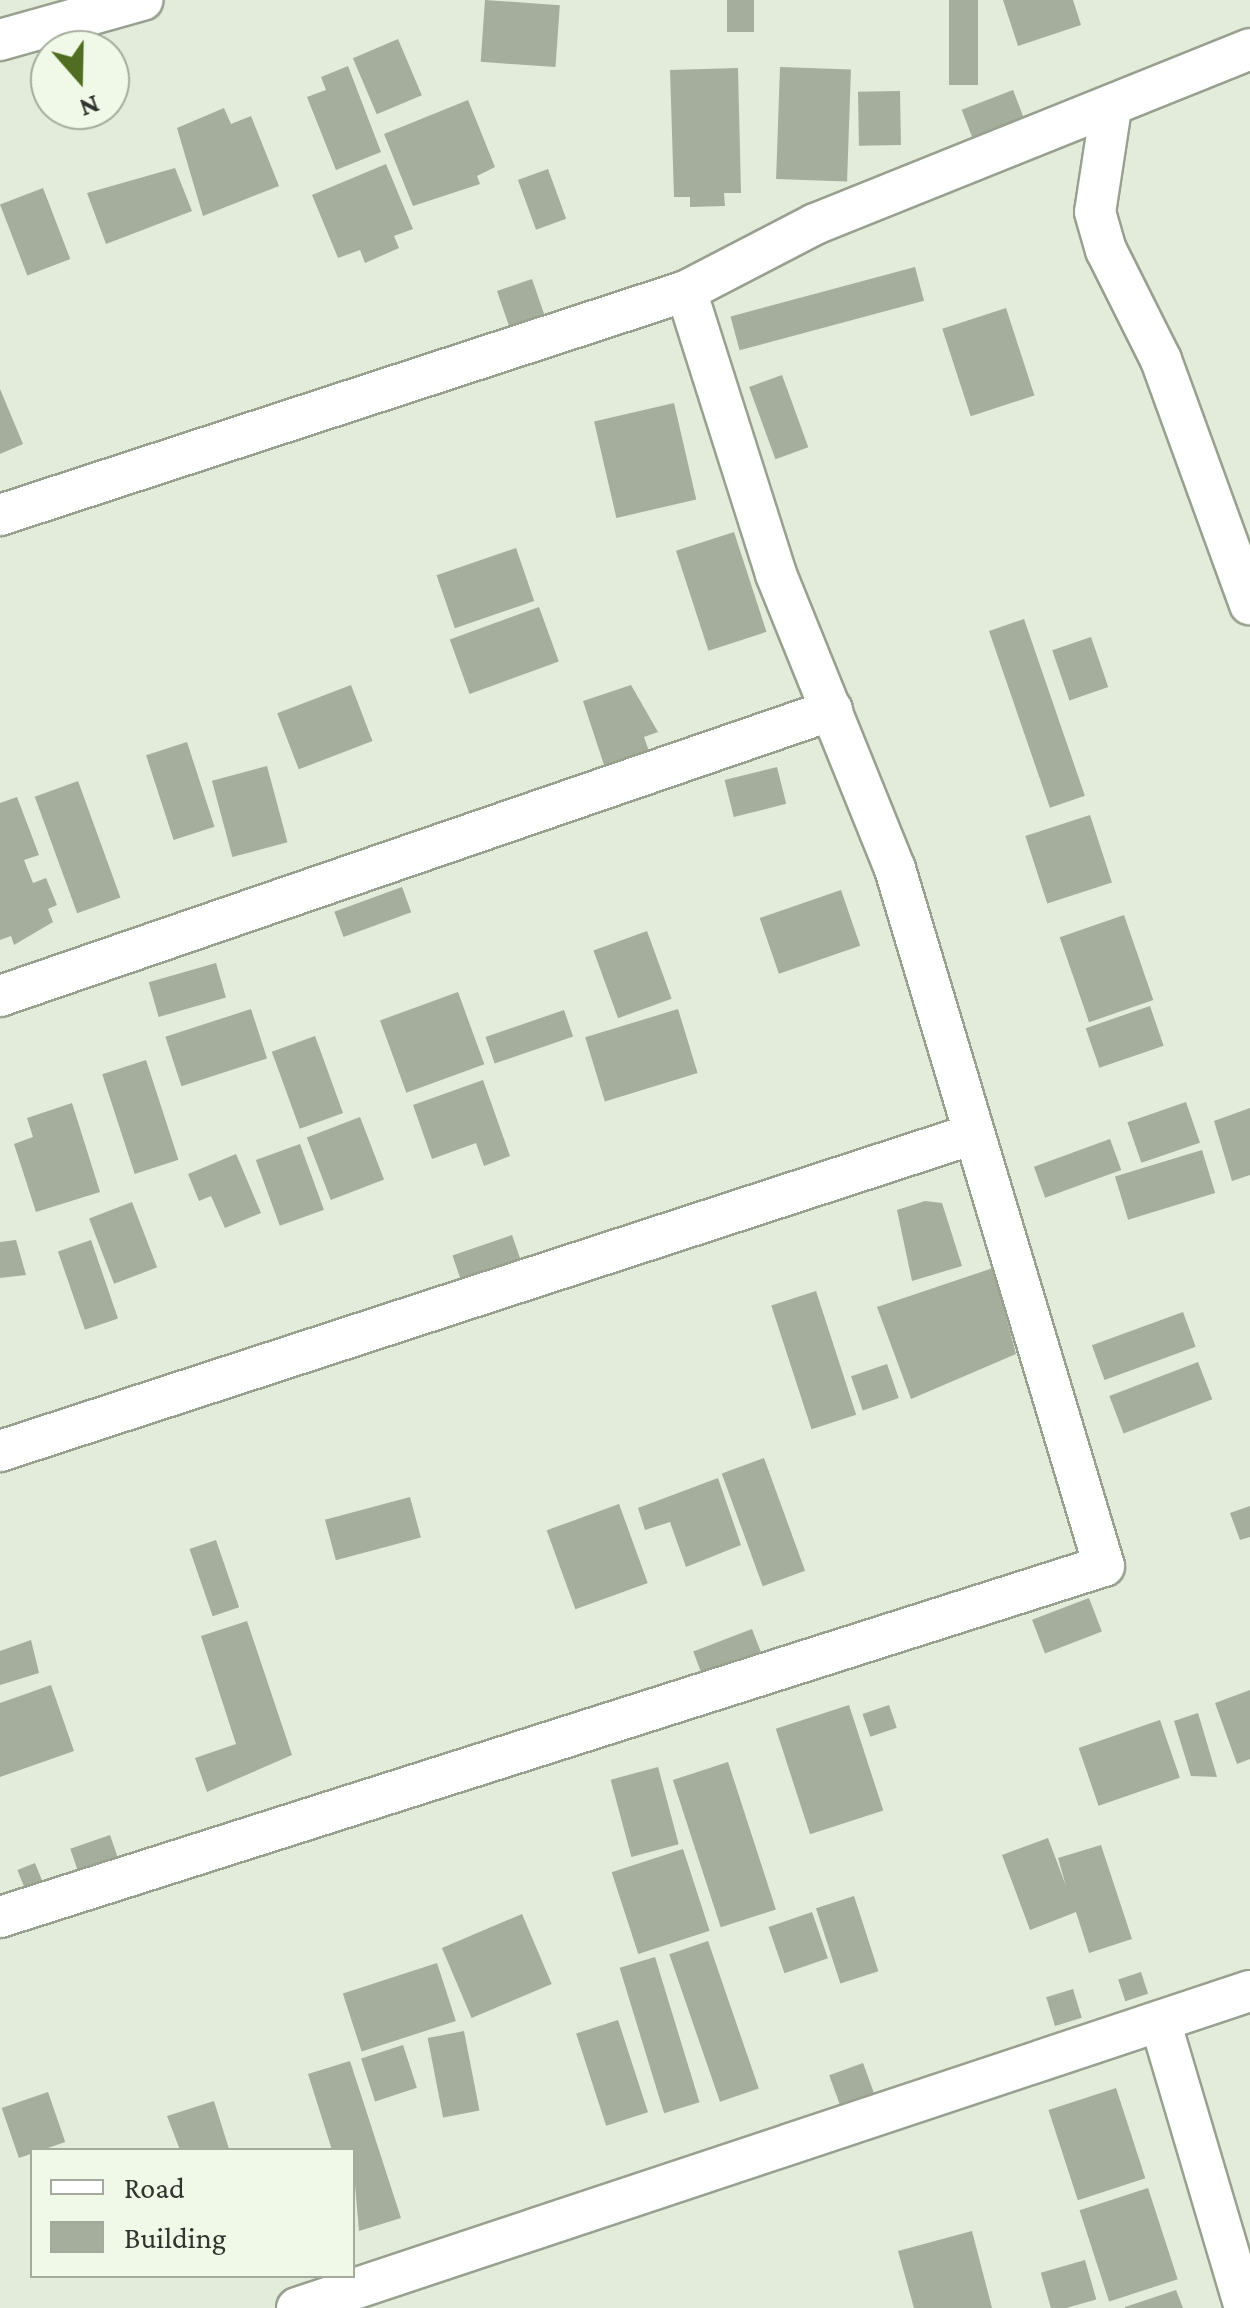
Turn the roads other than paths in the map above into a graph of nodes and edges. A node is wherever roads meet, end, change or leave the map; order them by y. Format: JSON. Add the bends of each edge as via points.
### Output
{"nodes":[{"id":1,"x":142,"y":0,"type":"edge"},
{"id":2,"x":0,"y":40,"type":"edge"},
{"id":3,"x":1250,"y":49,"type":"edge"},
{"id":4,"x":1110,"y":108,"type":"junction"},
{"id":5,"x":686,"y":291,"type":"junction"},
{"id":6,"x":0,"y":515,"type":"edge"},
{"id":7,"x":1250,"y":604,"type":"edge"},
{"id":8,"x":832,"y":710,"type":"junction"},
{"id":9,"x":0,"y":996,"type":"edge"},
{"id":10,"x":970,"y":1135,"type":"junction"},
{"id":11,"x":0,"y":1451,"type":"edge"},
{"id":12,"x":0,"y":1917,"type":"edge"},
{"id":13,"x":1250,"y":1991,"type":"edge"},
{"id":14,"x":1160,"y":2021,"type":"junction"},
{"id":15,"x":307,"y":2307,"type":"edge"},
{"id":16,"x":1245,"y":2308,"type":"edge"}],
"edges":[{"from":1,"to":2,"type":"street"},
{"from":3,"to":4,"type":"street"},
{"from":4,"to":5,"type":"street","via":[[814,224]]},
{"from":4,"to":7,"type":"street","via":[[1096,212],[1106,250],[1161,360]]},
{"from":5,"to":6,"type":"street"},
{"from":5,"to":8,"type":"street","via":[[776,574]]},
{"from":8,"to":9,"type":"street"},
{"from":8,"to":10,"type":"street","via":[[895,870]]},
{"from":10,"to":11,"type":"street"},
{"from":10,"to":12,"type":"street","via":[[1104,1566]]},
{"from":13,"to":14,"type":"street"},
{"from":14,"to":15,"type":"street"},
{"from":14,"to":16,"type":"street"}]}
